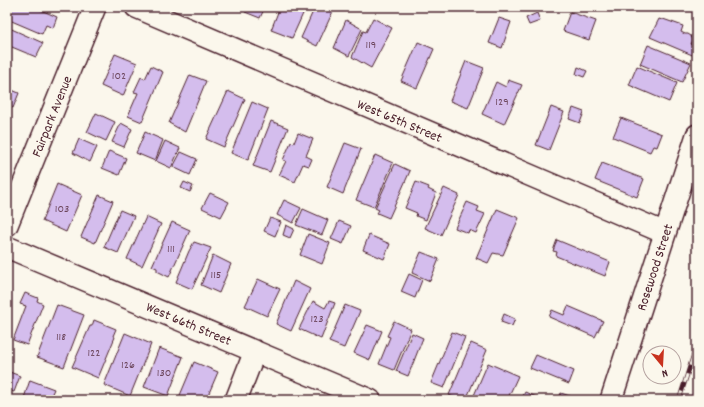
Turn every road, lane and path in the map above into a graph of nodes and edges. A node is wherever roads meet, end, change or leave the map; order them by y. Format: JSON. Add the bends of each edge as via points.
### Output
{"nodes":[{"id":1,"x":95,"y":7,"type":"edge"},
{"id":2,"x":136,"y":7,"type":"edge"},
{"id":3,"x":697,"y":135,"type":"edge"},
{"id":4,"x":7,"y":225,"type":"edge"},
{"id":5,"x":665,"y":233,"type":"junction"},
{"id":6,"x":7,"y":247,"type":"edge"},
{"id":7,"x":255,"y":352,"type":"junction"},
{"id":8,"x":236,"y":400,"type":"edge"},
{"id":9,"x":370,"y":400,"type":"edge"},
{"id":10,"x":611,"y":400,"type":"edge"}],
"edges":[{"from":1,"to":4,"type":"street","name":"Fairpark Avenue"},
{"from":2,"to":5,"type":"street","name":"West 65th Street"},
{"from":3,"to":5,"type":"street","name":"Rosewood Street"},
{"from":5,"to":10,"type":"street","name":"Rosewood Street"},
{"from":6,"to":7,"type":"street","name":"West 66th Street"},
{"from":7,"to":8,"type":"street"},
{"from":7,"to":9,"type":"street","name":"West 66th Street"}]}
